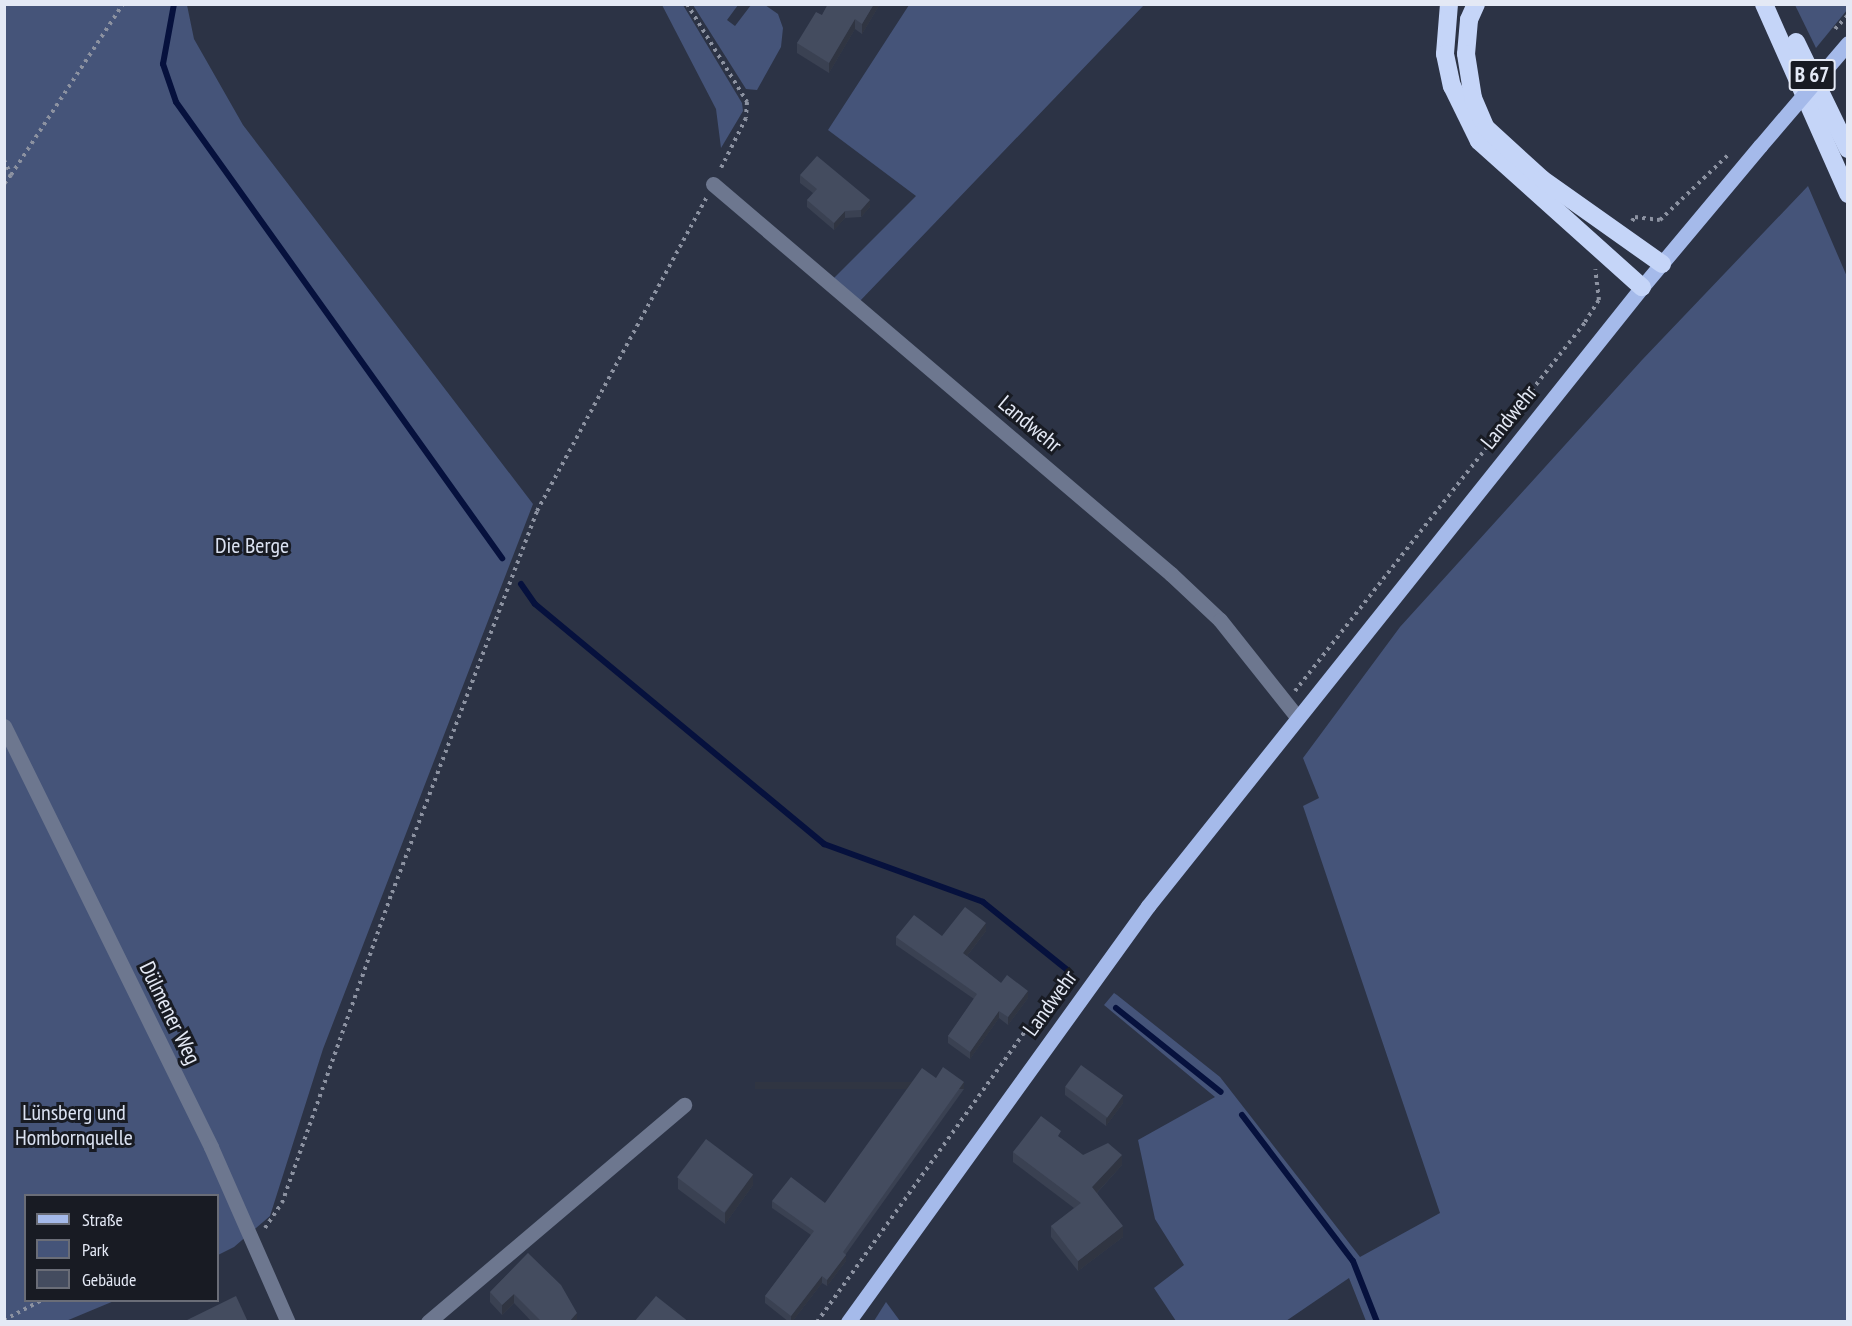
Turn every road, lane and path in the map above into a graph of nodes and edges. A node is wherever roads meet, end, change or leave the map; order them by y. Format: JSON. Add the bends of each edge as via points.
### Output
{"nodes":[{"id":1,"x":123,"y":4,"type":"edge"},
{"id":2,"x":687,"y":4,"type":"edge"},
{"id":3,"x":1449,"y":4,"type":"edge"},
{"id":4,"x":1476,"y":4,"type":"edge"},
{"id":5,"x":1751,"y":4,"type":"edge"},
{"id":6,"x":1764,"y":4,"type":"edge"},
{"id":7,"x":1778,"y":4,"type":"edge"},
{"id":8,"x":1848,"y":43,"type":"edge"},
{"id":9,"x":1819,"y":130,"type":"junction"},
{"id":10,"x":1847,"y":147,"type":"edge"},
{"id":11,"x":4,"y":160,"type":"edge"},
{"id":12,"x":11,"y":175,"type":"junction"},
{"id":13,"x":4,"y":184,"type":"edge"},
{"id":14,"x":713,"y":184,"type":"junction"},
{"id":15,"x":1848,"y":194,"type":"edge"},
{"id":16,"x":1662,"y":264,"type":"junction"},
{"id":17,"x":1642,"y":287,"type":"junction"},
{"id":18,"x":1298,"y":718,"type":"junction"},
{"id":19,"x":4,"y":726,"type":"edge"},
{"id":20,"x":684,"y":1105,"type":"dead end"},
{"id":21,"x":254,"y":1243,"type":"junction"},
{"id":22,"x":38,"y":1302,"type":"edge"},
{"id":23,"x":4,"y":1320,"type":"edge"},
{"id":24,"x":288,"y":1322,"type":"edge"},
{"id":25,"x":428,"y":1322,"type":"edge"},
{"id":26,"x":848,"y":1322,"type":"edge"}],
"edges":[{"from":1,"to":12,"type":"path"},
{"from":2,"to":14,"type":"path","via":[[747,102],[746,118]]},
{"from":3,"to":17,"type":"highway","via":[[1448,65],[1464,114],[1479,141]]},
{"from":4,"to":16,"type":"highway","via":[[1469,20],[1466,54],[1473,98],[1486,128],[1542,180]]},
{"from":5,"to":9,"type":"highway"},
{"from":6,"to":9,"type":"highway","number":"B 67","via":[[1792,60]]},
{"from":7,"to":10,"type":"highway","number":"B 67"},
{"from":8,"to":16,"type":"main road","name":"Landwehr","bridge":true},
{"from":9,"to":15,"type":"highway","number":"B 67"},
{"from":11,"to":12,"type":"path"},
{"from":12,"to":13,"type":"path"},
{"from":14,"to":18,"type":"street","name":"Landwehr","via":[[1196,597],[1249,653]]},
{"from":14,"to":21,"type":"path","via":[[537,511],[392,893],[282,1203]]},
{"from":16,"to":17,"type":"main road","name":"Landwehr"},
{"from":17,"to":18,"type":"main road","name":"Landwehr"},
{"from":18,"to":26,"type":"main road","name":"Landwehr","via":[[1148,906]]},
{"from":19,"to":21,"type":"street","name":"Dülmener Weg"},
{"from":20,"to":25,"type":"street"},
{"from":21,"to":24,"type":"street","name":"Dülmener Weg"},
{"from":22,"to":23,"type":"path"}]}
